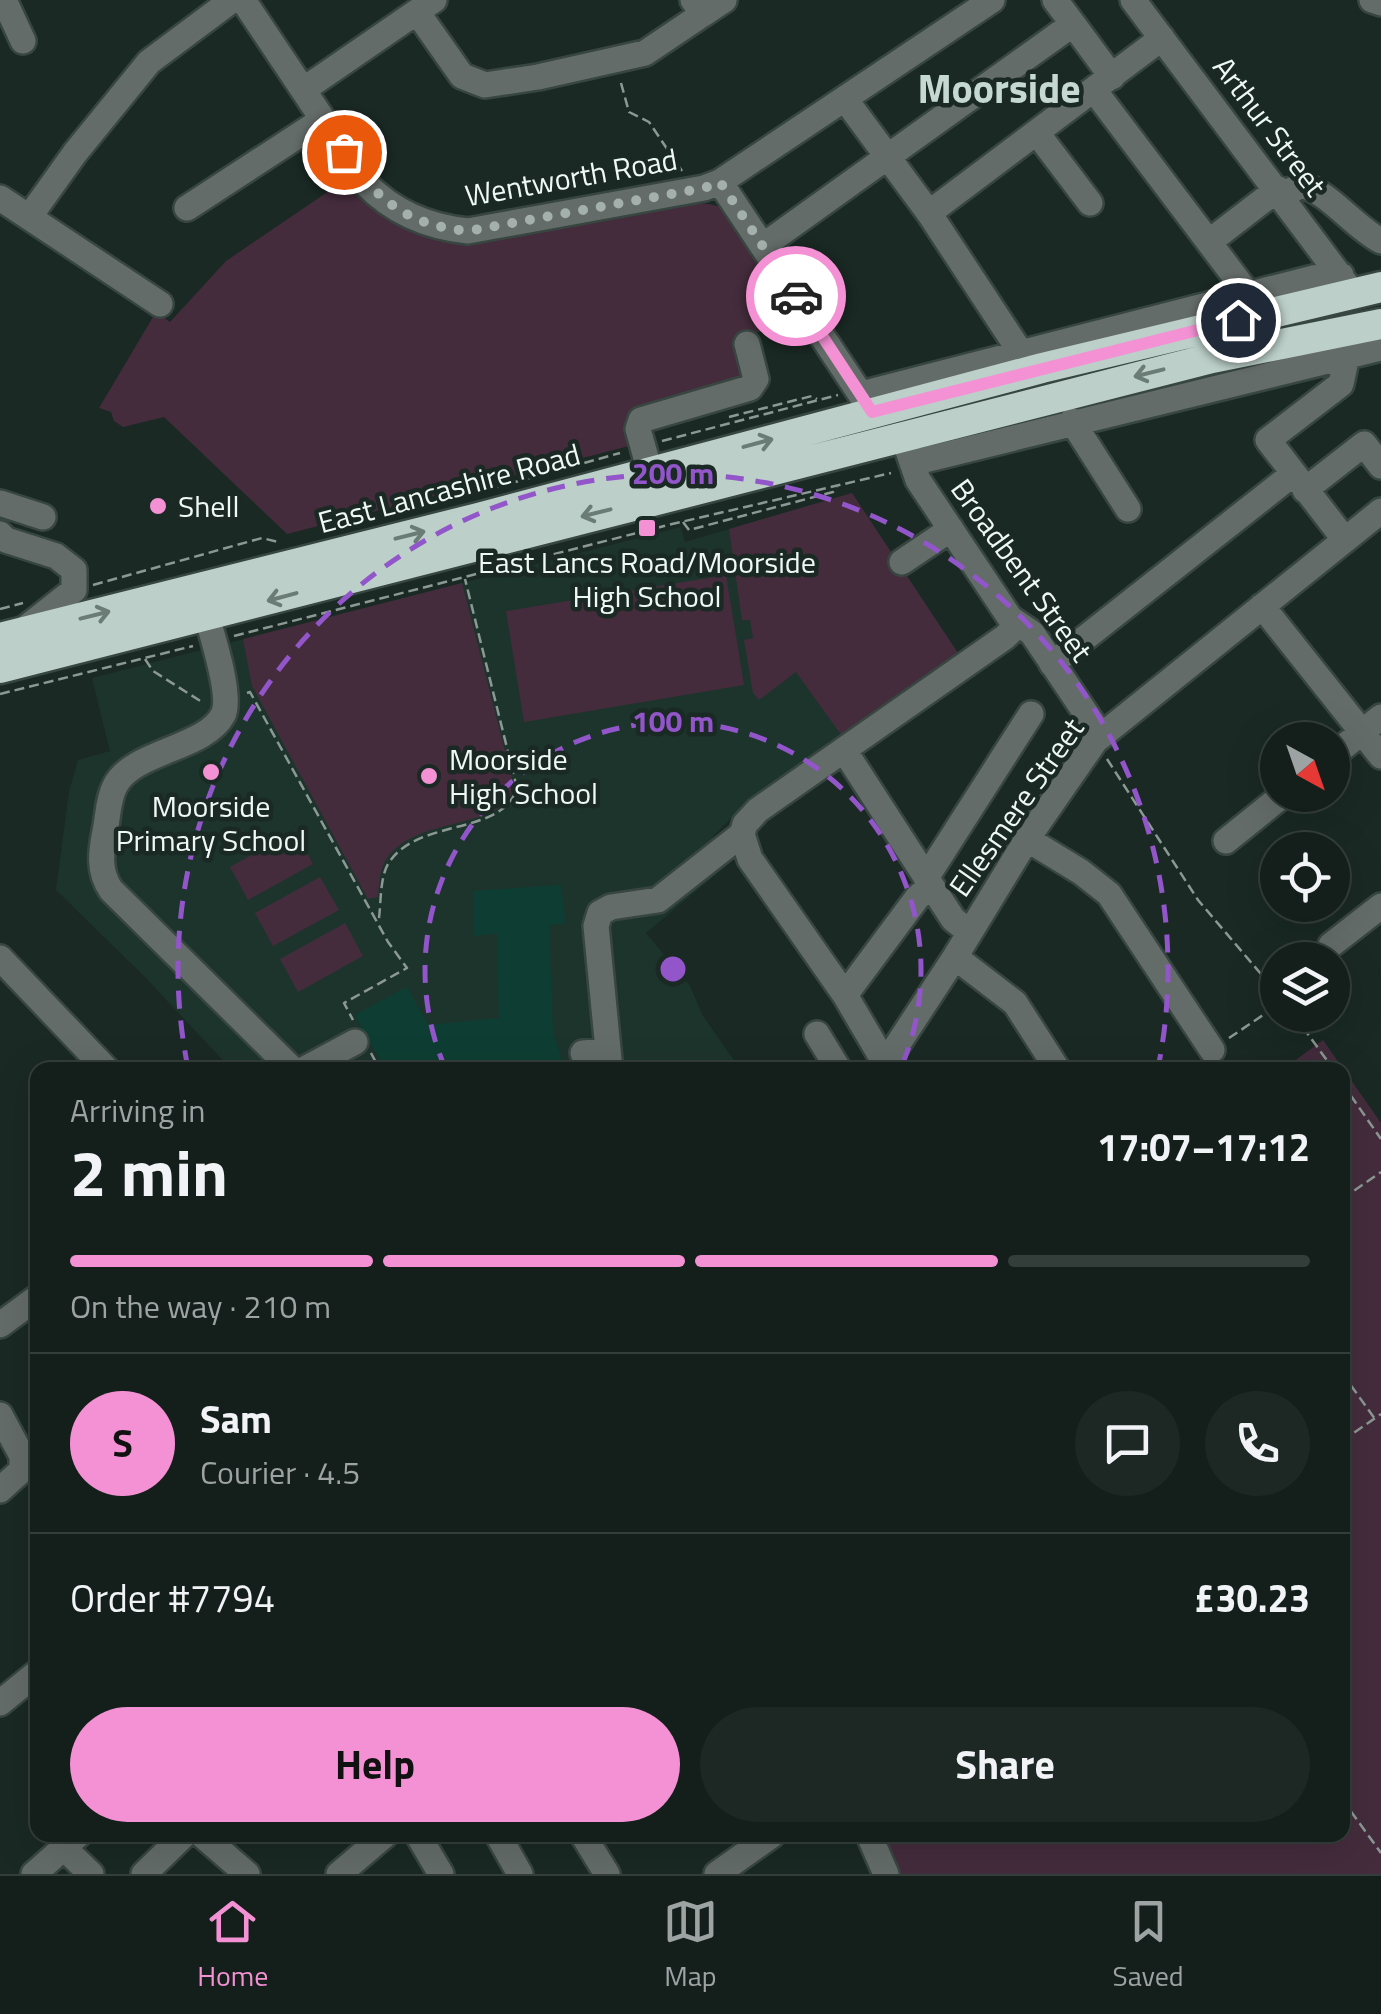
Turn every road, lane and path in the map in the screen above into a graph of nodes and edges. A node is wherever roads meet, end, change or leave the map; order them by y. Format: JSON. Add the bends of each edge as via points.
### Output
{"nodes":[{"id":1,"x":4,"y":0,"type":"edge"},
{"id":2,"x":232,"y":0,"type":"edge"},
{"id":3,"x":243,"y":0,"type":"edge"},
{"id":4,"x":992,"y":0,"type":"edge"},
{"id":5,"x":1054,"y":0,"type":"edge"},
{"id":6,"x":1133,"y":0,"type":"edge"},
{"id":7,"x":1372,"y":0,"type":"edge"},
{"id":8,"x":1380,"y":2,"type":"edge"},
{"id":9,"x":707,"y":4,"type":"edge"},
{"id":10,"x":426,"y":6,"type":"edge"},
{"id":11,"x":1072,"y":24,"type":"junction"},
{"id":12,"x":1162,"y":38,"type":"junction"},
{"id":13,"x":23,"y":41,"type":"dead end"},
{"id":14,"x":616,"y":60,"type":"junction"},
{"id":15,"x":1103,"y":83,"type":"junction"},
{"id":16,"x":303,"y":90,"type":"junction"},
{"id":17,"x":845,"y":99,"type":"junction"},
{"id":18,"x":322,"y":120,"type":"junction"},
{"id":19,"x":1037,"y":133,"type":"junction"},
{"id":20,"x":888,"y":157,"type":"junction"},
{"id":21,"x":720,"y":182,"type":"junction"},
{"id":22,"x":690,"y":190,"type":"junction"},
{"id":23,"x":1280,"y":192,"type":"junction"},
{"id":24,"x":0,"y":198,"type":"edge"},
{"id":25,"x":1090,"y":204,"type":"dead end"},
{"id":26,"x":187,"y":208,"type":"dead end"},
{"id":27,"x":929,"y":213,"type":"junction"},
{"id":28,"x":30,"y":216,"type":"junction"},
{"id":29,"x":1381,"y":240,"type":"edge"},
{"id":30,"x":1209,"y":242,"type":"junction"},
{"id":31,"x":762,"y":246,"type":"junction"},
{"id":32,"x":1345,"y":285,"type":"junction"},
{"id":33,"x":1381,"y":287,"type":"edge"},
{"id":34,"x":1243,"y":296,"type":"junction"},
{"id":35,"x":160,"y":304,"type":"dead end"},
{"id":36,"x":1381,"y":324,"type":"edge"},
{"id":37,"x":747,"y":344,"type":"dead end"},
{"id":38,"x":1381,"y":348,"type":"edge"},
{"id":39,"x":1021,"y":352,"type":"junction"},
{"id":40,"x":1347,"y":356,"type":"junction"},
{"id":41,"x":818,"y":400,"type":"junction"},
{"id":42,"x":866,"y":403,"type":"junction"},
{"id":43,"x":746,"y":413,"type":"dead end"},
{"id":44,"x":1072,"y":422,"type":"junction"},
{"id":45,"x":910,"y":455,"type":"junction"},
{"id":46,"x":646,"y":459,"type":"junction"},
{"id":47,"x":1381,"y":466,"type":"edge"},
{"id":48,"x":1299,"y":482,"type":"junction"},
{"id":49,"x":837,"y":486,"type":"junction"},
{"id":50,"x":476,"y":493,"type":"dead end"},
{"id":51,"x":0,"y":504,"type":"edge"},
{"id":52,"x":1128,"y":509,"type":"dead end"},
{"id":53,"x":1381,"y":511,"type":"edge"},
{"id":54,"x":42,"y":517,"type":"dead end"},
{"id":55,"x":683,"y":522,"type":"junction"},
{"id":56,"x":951,"y":529,"type":"junction"},
{"id":57,"x":0,"y":534,"type":"edge"},
{"id":58,"x":1344,"y":540,"type":"junction"},
{"id":59,"x":290,"y":545,"type":"dead end"},
{"id":60,"x":902,"y":562,"type":"dead end"},
{"id":61,"x":465,"y":577,"type":"junction"},
{"id":62,"x":74,"y":590,"type":"junction"},
{"id":63,"x":37,"y":600,"type":"dead end"},
{"id":64,"x":1262,"y":606,"type":"junction"},
{"id":65,"x":0,"y":609,"type":"edge"},
{"id":66,"x":1018,"y":624,"type":"junction"},
{"id":67,"x":210,"y":629,"type":"junction"},
{"id":68,"x":10,"y":636,"type":"edge"},
{"id":69,"x":144,"y":658,"type":"junction"},
{"id":70,"x":1052,"y":664,"type":"junction"},
{"id":71,"x":0,"y":668,"type":"edge"},
{"id":72,"x":0,"y":694,"type":"edge"},
{"id":73,"x":226,"y":700,"type":"junction"},
{"id":74,"x":1030,"y":714,"type":"dead end"},
{"id":75,"x":1371,"y":725,"type":"edge"},
{"id":76,"x":1098,"y":738,"type":"junction"},
{"id":77,"x":1350,"y":742,"type":"edge"},
{"id":78,"x":844,"y":750,"type":"junction"},
{"id":79,"x":1381,"y":756,"type":"edge"},
{"id":80,"x":1262,"y":812,"type":"edge"},
{"id":81,"x":742,"y":834,"type":"junction"},
{"id":82,"x":1026,"y":839,"type":"junction"},
{"id":83,"x":1226,"y":840,"type":"dead end"},
{"id":84,"x":929,"y":882,"type":"junction"},
{"id":85,"x":1381,"y":906,"type":"edge"},
{"id":86,"x":379,"y":920,"type":"junction"},
{"id":87,"x":970,"y":932,"type":"junction"},
{"id":88,"x":1334,"y":942,"type":"edge"},
{"id":89,"x":955,"y":957,"type":"junction"},
{"id":90,"x":0,"y":958,"type":"edge"},
{"id":91,"x":1260,"y":973,"type":"edge"},
{"id":92,"x":845,"y":995,"type":"junction"},
{"id":93,"x":1306,"y":1032,"type":"edge"},
{"id":94,"x":817,"y":1034,"type":"dead end"},
{"id":95,"x":360,"y":1038,"type":"junction"},
{"id":96,"x":1212,"y":1050,"type":"dead end"},
{"id":97,"x":601,"y":1058,"type":"edge"},
{"id":98,"x":99,"y":1062,"type":"edge"},
{"id":99,"x":284,"y":1062,"type":"edge"},
{"id":100,"x":317,"y":1062,"type":"edge"},
{"id":101,"x":375,"y":1062,"type":"edge"},
{"id":102,"x":835,"y":1062,"type":"edge"},
{"id":103,"x":883,"y":1062,"type":"edge"},
{"id":104,"x":890,"y":1062,"type":"edge"},
{"id":105,"x":1053,"y":1062,"type":"edge"},
{"id":106,"x":1328,"y":1062,"type":"edge"},
{"id":107,"x":1350,"y":1094,"type":"edge"},
{"id":108,"x":1381,"y":1139,"type":"edge"},
{"id":109,"x":1381,"y":1172,"type":"edge"},
{"id":110,"x":1350,"y":1193,"type":"edge"},
{"id":111,"x":30,"y":1303,"type":"edge"},
{"id":112,"x":0,"y":1325,"type":"edge"},
{"id":113,"x":1350,"y":1385,"type":"edge"},
{"id":114,"x":1381,"y":1414,"type":"edge"},
{"id":115,"x":0,"y":1416,"type":"edge"},
{"id":116,"x":1374,"y":1419,"type":"junction"},
{"id":117,"x":1350,"y":1436,"type":"edge"},
{"id":118,"x":0,"y":1490,"type":"edge"},
{"id":119,"x":30,"y":1679,"type":"edge"},
{"id":120,"x":0,"y":1703,"type":"edge"},
{"id":121,"x":1350,"y":1811,"type":"edge"},
{"id":122,"x":70,"y":1842,"type":"edge"},
{"id":123,"x":177,"y":1842,"type":"edge"},
{"id":124,"x":210,"y":1842,"type":"edge"},
{"id":125,"x":377,"y":1842,"type":"edge"},
{"id":126,"x":422,"y":1842,"type":"edge"},
{"id":127,"x":502,"y":1842,"type":"edge"},
{"id":128,"x":587,"y":1842,"type":"edge"},
{"id":129,"x":761,"y":1842,"type":"edge"},
{"id":130,"x":871,"y":1842,"type":"edge"},
{"id":131,"x":1381,"y":1853,"type":"edge"},
{"id":132,"x":732,"y":1870,"type":"edge"},
{"id":133,"x":34,"y":1874,"type":"edge"},
{"id":134,"x":91,"y":1874,"type":"edge"},
{"id":135,"x":144,"y":1874,"type":"edge"},
{"id":136,"x":247,"y":1874,"type":"edge"},
{"id":137,"x":339,"y":1874,"type":"edge"},
{"id":138,"x":441,"y":1874,"type":"edge"},
{"id":139,"x":520,"y":1874,"type":"edge"},
{"id":140,"x":606,"y":1874,"type":"edge"},
{"id":141,"x":886,"y":1874,"type":"edge"}],
"edges":[{"from":1,"to":13,"type":"street"},
{"from":2,"to":28,"type":"street","via":[[150,62]]},
{"from":3,"to":16,"type":"street","name":"Wentworth Road"},
{"from":4,"to":17,"type":"street","name":"Wentworth Road"},
{"from":5,"to":11,"type":"street"},
{"from":6,"to":12,"type":"street","name":"Arthur Street"},
{"from":7,"to":8,"type":"street"},
{"from":9,"to":14,"type":"street","via":[[646,53]]},
{"from":10,"to":14,"type":"street","via":[[456,69],[472,82],[538,77]]},
{"from":10,"to":16,"type":"street"},
{"from":11,"to":15,"type":"street"},
{"from":11,"to":20,"type":"street"},
{"from":12,"to":15,"type":"street"},
{"from":12,"to":23,"type":"street","name":"Arthur Street"},
{"from":14,"to":22,"type":"path","via":[[627,109],[649,122]]},
{"from":15,"to":19,"type":"street"},
{"from":15,"to":30,"type":"street"},
{"from":16,"to":18,"type":"street","name":"Wentworth Road"},
{"from":17,"to":20,"type":"street"},
{"from":17,"to":21,"type":"street","name":"Wentworth Road"},
{"from":18,"to":22,"type":"street","name":"Wentworth Road","via":[[366,184],[392,207],[449,229],[486,234]]},
{"from":18,"to":26,"type":"street"},
{"from":19,"to":25,"type":"street"},
{"from":19,"to":27,"type":"street"},
{"from":20,"to":27,"type":"street"},
{"from":20,"to":31,"type":"street"},
{"from":21,"to":22,"type":"street","name":"Wentworth Road"},
{"from":21,"to":31,"type":"street"},
{"from":23,"to":29,"type":"street","via":[[1301,185],[1314,189]]},
{"from":23,"to":30,"type":"street"},
{"from":23,"to":32,"type":"street","name":"Arthur Street"},
{"from":24,"to":28,"type":"street"},
{"from":27,"to":39,"type":"street"},
{"from":28,"to":35,"type":"street"},
{"from":30,"to":34,"type":"street"},
{"from":31,"to":42,"type":"street"},
{"from":32,"to":33,"type":"highway","name":"East Lancashire Road"},
{"from":32,"to":34,"type":"street","via":[[1313,278]]},
{"from":32,"to":42,"type":"highway","name":"East Lancashire Road"},
{"from":34,"to":39,"type":"street"},
{"from":36,"to":45,"type":"highway","name":"East Lancashire Road","one_way":true,"via":[[1212,358]]},
{"from":37,"to":46,"type":"street","via":[[756,379],[750,388],[644,418],[638,424]]},
{"from":38,"to":40,"type":"street"},
{"from":39,"to":42,"type":"street"},
{"from":40,"to":44,"type":"street"},
{"from":40,"to":48,"type":"street","via":[[1341,384],[1268,440]]},
{"from":41,"to":42,"type":"path","via":[[842,394]]},
{"from":41,"to":43,"type":"path","via":[[812,396]]},
{"from":41,"to":46,"type":"path"},
{"from":46,"to":42,"type":"highway","name":"East Lancashire Road","one_way":true},
{"from":44,"to":45,"type":"street"},
{"from":44,"to":52,"type":"street"},
{"from":45,"to":49,"type":"path"},
{"from":45,"to":56,"type":"street","name":"Broadbent Street","via":[[918,480]]},
{"from":45,"to":67,"type":"highway","name":"East Lancashire Road","one_way":true,"via":[[504,536]]},
{"from":46,"to":50,"type":"path"},
{"from":68,"to":46,"type":"highway","name":"East Lancashire Road","one_way":true},
{"from":47,"to":48,"type":"street","via":[[1364,444]]},
{"from":48,"to":58,"type":"street"},
{"from":48,"to":70,"type":"street"},
{"from":49,"to":55,"type":"path"},
{"from":49,"to":55,"type":"path","via":[[689,530]]},
{"from":51,"to":54,"type":"street"},
{"from":53,"to":58,"type":"street","name":"Ellesmere Street"},
{"from":55,"to":61,"type":"path"},
{"from":56,"to":60,"type":"street"},
{"from":56,"to":66,"type":"street","name":"Broadbent Street"},
{"from":57,"to":62,"type":"street","via":[[56,556],[74,570]]},
{"from":58,"to":64,"type":"street","name":"Ellesmere Street"},
{"from":59,"to":62,"type":"path","via":[[262,538]]},
{"from":61,"to":67,"type":"path"},
{"from":61,"to":86,"type":"path","via":[[517,788],[494,816],[440,830],[395,856],[384,874]]},
{"from":62,"to":68,"type":"street"},
{"from":63,"to":65,"type":"path"},
{"from":64,"to":75,"type":"street"},
{"from":64,"to":76,"type":"street","name":"Ellesmere Street"},
{"from":66,"to":70,"type":"street","name":"Broadbent Street"},
{"from":66,"to":78,"type":"street"},
{"from":67,"to":69,"type":"path"},
{"from":67,"to":71,"type":"highway","name":"East Lancashire Road"},
{"from":67,"to":73,"type":"street"},
{"from":69,"to":72,"type":"path"},
{"from":69,"to":73,"type":"path","via":[[202,702]]},
{"from":70,"to":76,"type":"street","name":"Broadbent Street"},
{"from":73,"to":86,"type":"path","via":[[250,692]]},
{"from":73,"to":99,"type":"street","via":[[210,728],[121,776],[111,796],[103,874],[111,890]]},
{"from":74,"to":84,"type":"street"},
{"from":75,"to":77,"type":"street"},
{"from":75,"to":79,"type":"street"},
{"from":76,"to":82,"type":"street","name":"Ellesmere Street"},
{"from":76,"to":91,"type":"path","via":[[1198,900]]},
{"from":78,"to":81,"type":"street","via":[[758,810]]},
{"from":78,"to":84,"type":"street"},
{"from":80,"to":83,"type":"street"},
{"from":81,"to":92,"type":"street","via":[[750,859]]},
{"from":81,"to":97,"type":"street","via":[[658,900],[600,912]]},
{"from":82,"to":87,"type":"street","name":"Ellesmere Street"},
{"from":82,"to":96,"type":"street","via":[[1109,894]]},
{"from":84,"to":87,"type":"street"},
{"from":84,"to":92,"type":"street"},
{"from":85,"to":88,"type":"street"},
{"from":86,"to":95,"type":"path","via":[[407,968],[344,1004]]},
{"from":87,"to":89,"type":"street","name":"Ellesmere Street"},
{"from":89,"to":104,"type":"street","name":"Ellesmere Street"},
{"from":89,"to":105,"type":"street","via":[[1015,1003]]},
{"from":90,"to":98,"type":"street"},
{"from":92,"to":103,"type":"street"},
{"from":93,"to":106,"type":"path"},
{"from":94,"to":102,"type":"street"},
{"from":95,"to":100,"type":"street"},
{"from":95,"to":101,"type":"path"},
{"from":107,"to":108,"type":"path"},
{"from":109,"to":110,"type":"path"},
{"from":111,"to":112,"type":"street"},
{"from":113,"to":116,"type":"path"},
{"from":114,"to":116,"type":"path"},
{"from":115,"to":118,"type":"street","via":[[22,1456],[22,1470]]},
{"from":116,"to":117,"type":"path"},
{"from":119,"to":120,"type":"street"},
{"from":121,"to":131,"type":"path"},
{"from":122,"to":133,"type":"street"},
{"from":122,"to":134,"type":"street"},
{"from":123,"to":135,"type":"street"},
{"from":124,"to":136,"type":"street"},
{"from":125,"to":137,"type":"street"},
{"from":126,"to":138,"type":"street"},
{"from":127,"to":139,"type":"street"},
{"from":128,"to":140,"type":"street"},
{"from":129,"to":132,"type":"street"},
{"from":130,"to":141,"type":"street"}]}
